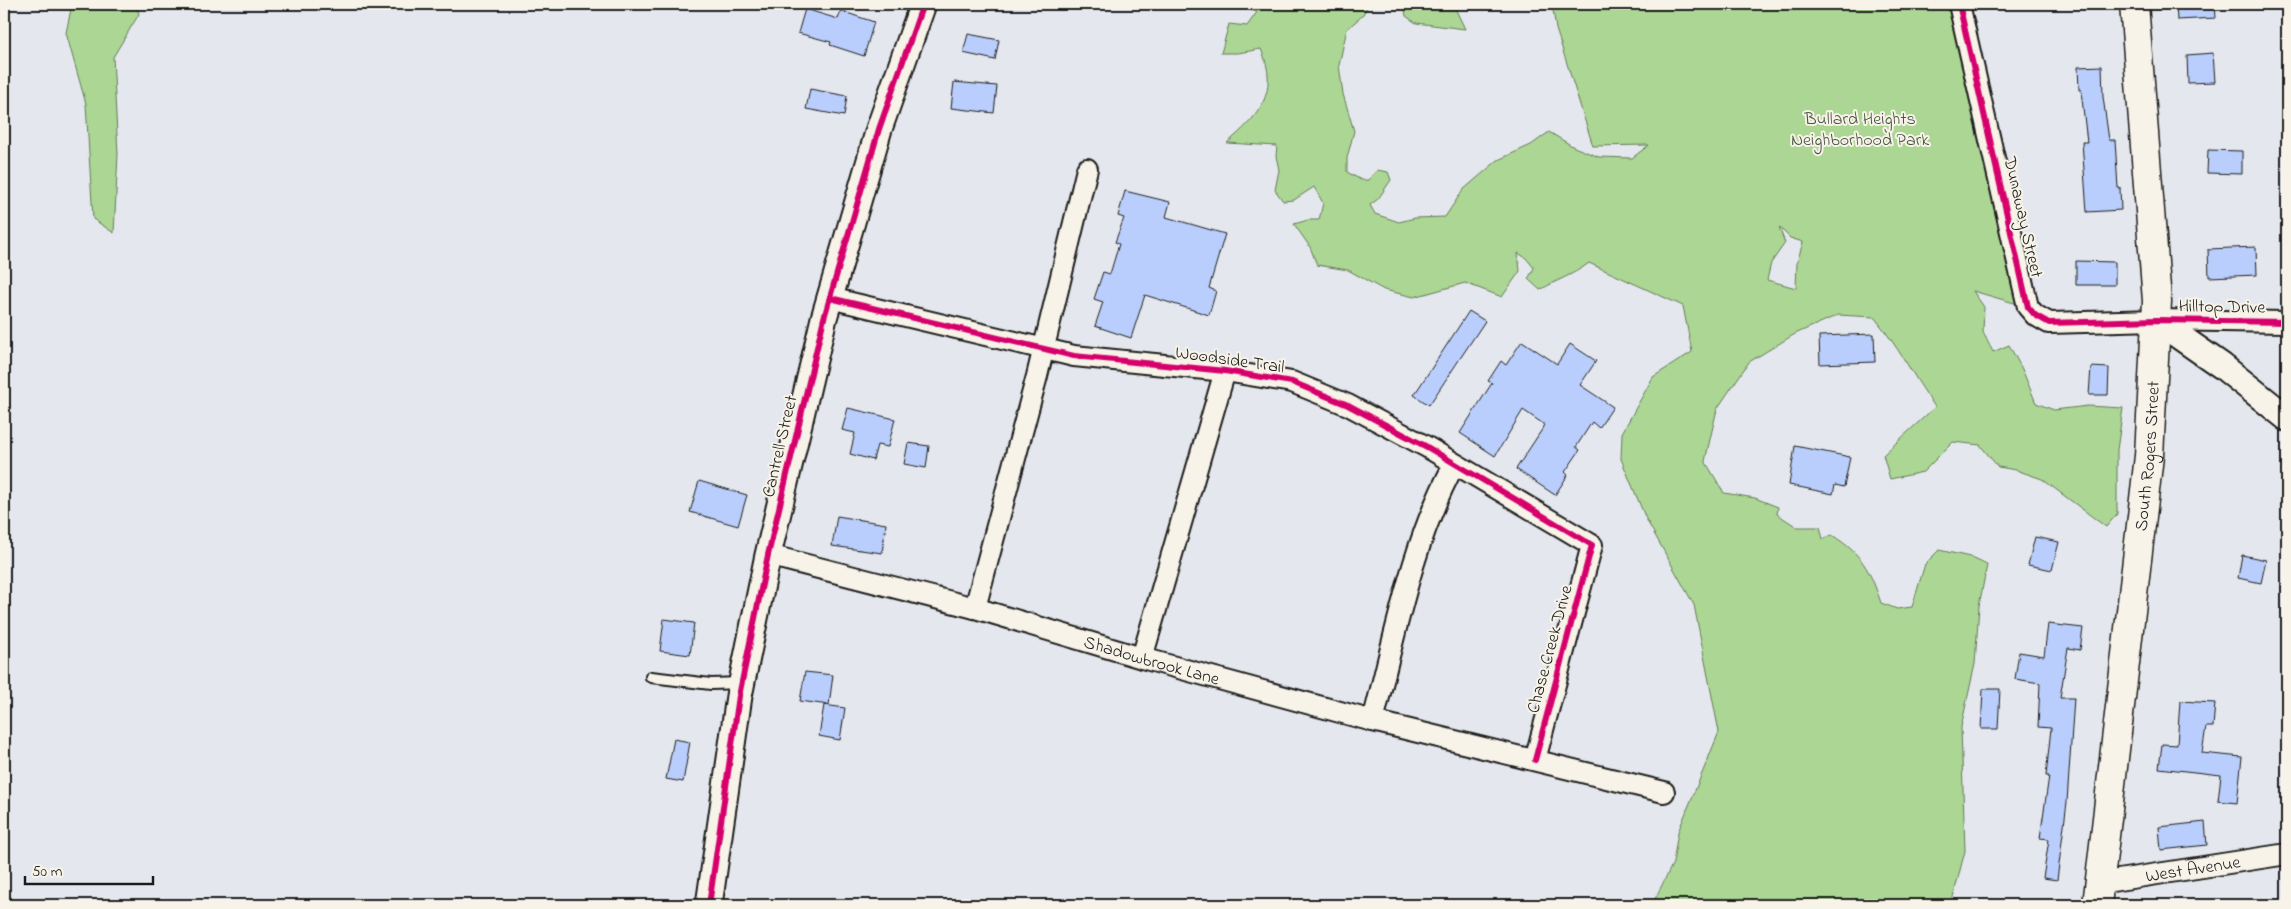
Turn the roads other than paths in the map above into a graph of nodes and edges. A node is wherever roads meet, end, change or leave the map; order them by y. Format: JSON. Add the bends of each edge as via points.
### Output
{"nodes":[{"id":1,"x":923,"y":4,"type":"edge"},
{"id":2,"x":1959,"y":4,"type":"edge"},
{"id":3,"x":2134,"y":4,"type":"edge"},
{"id":4,"x":1087,"y":169,"type":"dead end"},
{"id":5,"x":830,"y":298,"type":"junction"},
{"id":6,"x":2156,"y":320,"type":"junction"},
{"id":7,"x":2287,"y":322,"type":"edge"},
{"id":8,"x":1043,"y":350,"type":"junction"},
{"id":9,"x":1226,"y":372,"type":"junction"},
{"id":10,"x":2287,"y":418,"type":"edge"},
{"id":11,"x":1454,"y":465,"type":"junction"},
{"id":12,"x":1592,"y":545,"type":"joint"},
{"id":13,"x":768,"y":555,"type":"junction"},
{"id":14,"x":974,"y":608,"type":"junction"},
{"id":15,"x":1142,"y":658,"type":"junction"},
{"id":16,"x":651,"y":677,"type":"dead end"},
{"id":17,"x":742,"y":683,"type":"junction"},
{"id":18,"x":1373,"y":721,"type":"junction"},
{"id":19,"x":1535,"y":760,"type":"junction"},
{"id":20,"x":1664,"y":792,"type":"dead end"},
{"id":21,"x":2287,"y":854,"type":"edge"},
{"id":22,"x":2098,"y":894,"type":"edge"},
{"id":23,"x":709,"y":905,"type":"edge"}],
"edges":[{"from":1,"to":5,"type":"street","name":"Cantrell Street","via":[[879,129]]},
{"from":2,"to":6,"type":"street","name":"Dunaway Street","via":[[2028,307],[2049,323]]},
{"from":3,"to":6,"type":"main road","name":"South Rogers Street"},
{"from":4,"to":8,"type":"street"},
{"from":5,"to":8,"type":"street","name":"Woodside Trail"},
{"from":5,"to":13,"type":"street","name":"Cantrell Street"},
{"from":6,"to":7,"type":"street","name":"Hilltop Drive"},
{"from":6,"to":10,"type":"street","via":[[2222,366]]},
{"from":6,"to":22,"type":"main road","name":"South Rogers Street","via":[[2149,456]]},
{"from":8,"to":9,"type":"street","name":"Woodside Trail"},
{"from":8,"to":14,"type":"street"},
{"from":9,"to":11,"type":"street","name":"Woodside Trail","via":[[1292,382],[1348,404]]},
{"from":9,"to":15,"type":"street"},
{"from":11,"to":12,"type":"street","name":"Woodside Trail"},
{"from":11,"to":18,"type":"street","via":[[1420,544]]},
{"from":12,"to":19,"type":"street","name":"Chase Creek Drive"},
{"from":13,"to":14,"type":"street","name":"Shadowbrook Lane"},
{"from":13,"to":17,"type":"street","name":"Cantrell Street"},
{"from":14,"to":15,"type":"street","name":"Shadowbrook Lane"},
{"from":15,"to":18,"type":"street","name":"Shadowbrook Lane"},
{"from":16,"to":17,"type":"lane","via":[[711,684]]},
{"from":17,"to":23,"type":"street","name":"Cantrell Street"},
{"from":18,"to":19,"type":"street","name":"Shadowbrook Lane"},
{"from":19,"to":20,"type":"street","name":"Shadowbrook Lane"},
{"from":21,"to":22,"type":"street","name":"West Avenue"}]}
